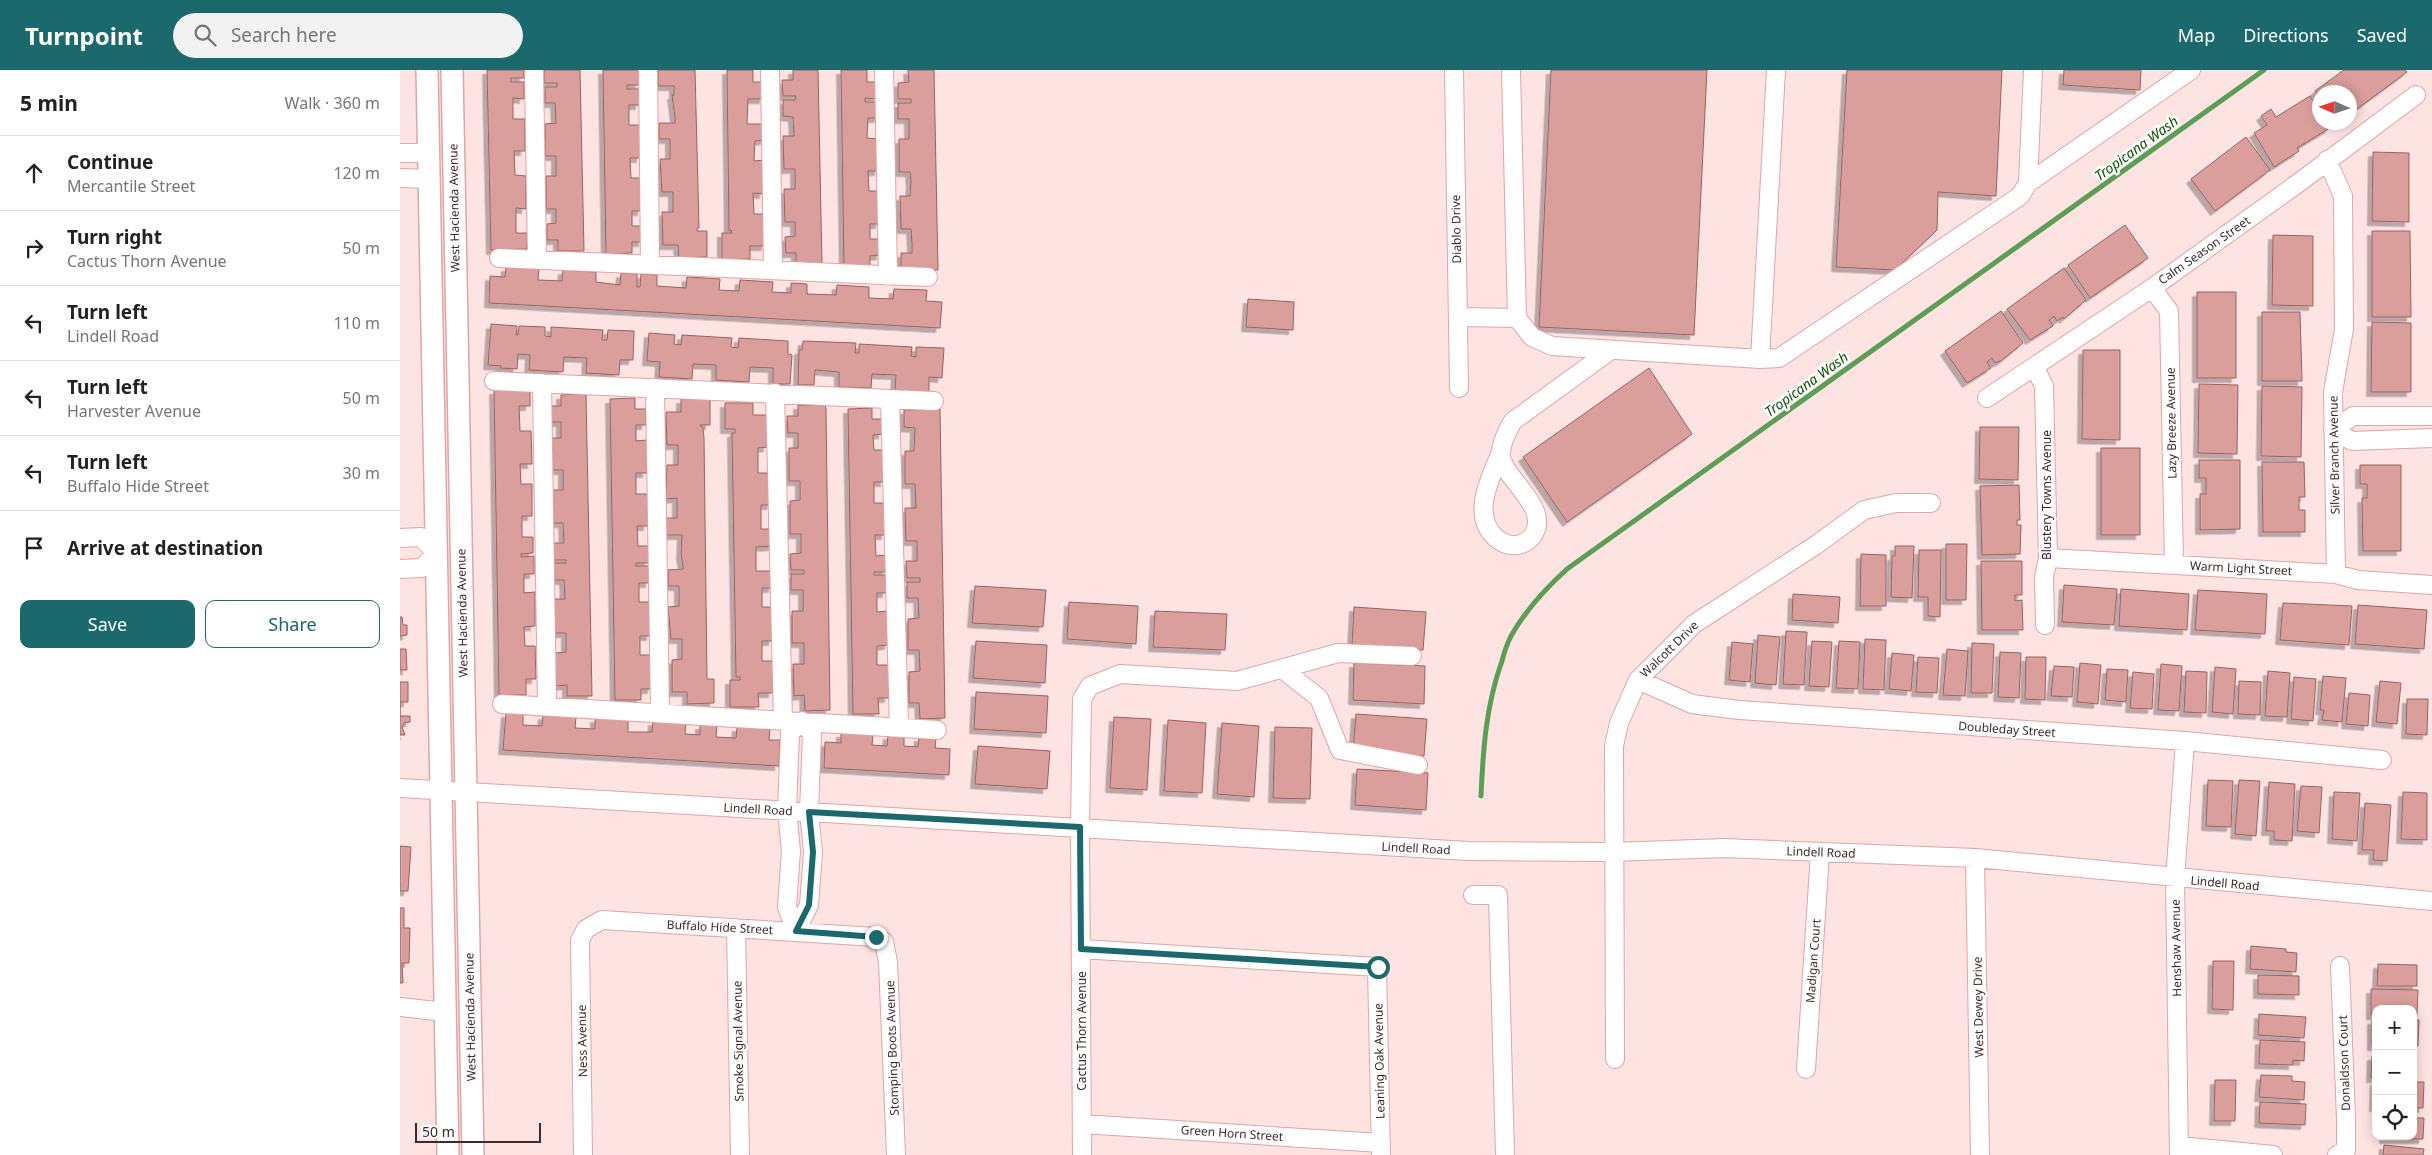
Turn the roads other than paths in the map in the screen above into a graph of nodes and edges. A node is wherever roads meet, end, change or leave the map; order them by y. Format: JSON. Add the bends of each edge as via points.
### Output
{"nodes":[{"id":1,"x":427,"y":70,"type":"edge"},
{"id":2,"x":452,"y":70,"type":"edge"},
{"id":3,"x":534,"y":70,"type":"edge"},
{"id":4,"x":648,"y":70,"type":"edge"},
{"id":5,"x":770,"y":70,"type":"edge"},
{"id":6,"x":884,"y":70,"type":"edge"},
{"id":7,"x":1454,"y":70,"type":"edge"},
{"id":8,"x":1511,"y":70,"type":"edge"},
{"id":9,"x":1776,"y":70,"type":"edge"},
{"id":10,"x":2033,"y":70,"type":"edge"},
{"id":11,"x":2190,"y":70,"type":"edge"},
{"id":12,"x":2416,"y":95,"type":"dead end"},
{"id":13,"x":400,"y":153,"type":"edge"},
{"id":14,"x":429,"y":153,"type":"junction"},
{"id":15,"x":453,"y":153,"type":"junction"},
{"id":16,"x":2327,"y":160,"type":"junction"},
{"id":17,"x":400,"y":178,"type":"edge"},
{"id":18,"x":429,"y":179,"type":"junction"},
{"id":19,"x":454,"y":180,"type":"junction"},
{"id":20,"x":2028,"y":183,"type":"junction"},
{"id":21,"x":499,"y":258,"type":"dead end"},
{"id":22,"x":537,"y":260,"type":"junction"},
{"id":23,"x":650,"y":265,"type":"junction"},
{"id":24,"x":773,"y":270,"type":"junction"},
{"id":25,"x":888,"y":276,"type":"junction"},
{"id":26,"x":928,"y":277,"type":"dead end"},
{"id":27,"x":2152,"y":288,"type":"junction"},
{"id":28,"x":1458,"y":317,"type":"junction"},
{"id":29,"x":1517,"y":318,"type":"junction"},
{"id":30,"x":1611,"y":350,"type":"junction"},
{"id":31,"x":1760,"y":359,"type":"junction"},
{"id":32,"x":2035,"y":368,"type":"junction"},
{"id":33,"x":494,"y":381,"type":"dead end"},
{"id":34,"x":542,"y":383,"type":"junction"},
{"id":35,"x":655,"y":388,"type":"junction"},
{"id":36,"x":1459,"y":388,"type":"dead end"},
{"id":37,"x":775,"y":393,"type":"junction"},
{"id":38,"x":890,"y":398,"type":"junction"},
{"id":39,"x":1988,"y":398,"type":"dead end"},
{"id":40,"x":934,"y":401,"type":"dead end"},
{"id":41,"x":2432,"y":416,"type":"edge"},
{"id":42,"x":2334,"y":430,"type":"junction"},
{"id":43,"x":2432,"y":438,"type":"edge"},
{"id":44,"x":1502,"y":452,"type":"junction"},
{"id":45,"x":1931,"y":503,"type":"dead end"},
{"id":46,"x":400,"y":538,"type":"edge"},
{"id":47,"x":461,"y":552,"type":"junction"},
{"id":48,"x":436,"y":553,"type":"junction"},
{"id":49,"x":2048,"y":558,"type":"junction"},
{"id":50,"x":2174,"y":564,"type":"junction"},
{"id":51,"x":400,"y":569,"type":"edge"},
{"id":52,"x":2336,"y":574,"type":"junction"},
{"id":53,"x":2429,"y":585,"type":"edge"},
{"id":54,"x":2044,"y":625,"type":"dead end"},
{"id":55,"x":1412,"y":656,"type":"dead end"},
{"id":56,"x":1282,"y":669,"type":"junction"},
{"id":57,"x":1638,"y":680,"type":"junction"},
{"id":58,"x":502,"y":704,"type":"dead end"},
{"id":59,"x":547,"y":706,"type":"junction"},
{"id":60,"x":660,"y":713,"type":"junction"},
{"id":61,"x":783,"y":720,"type":"junction"},
{"id":62,"x":802,"y":721,"type":"junction"},
{"id":63,"x":899,"y":727,"type":"junction"},
{"id":64,"x":937,"y":730,"type":"dead end"},
{"id":65,"x":2184,"y":741,"type":"junction"},
{"id":66,"x":2382,"y":760,"type":"dead end"},
{"id":67,"x":1418,"y":765,"type":"dead end"},
{"id":68,"x":400,"y":788,"type":"edge"},
{"id":69,"x":441,"y":792,"type":"junction"},
{"id":70,"x":465,"y":793,"type":"junction"},
{"id":71,"x":787,"y":810,"type":"junction"},
{"id":72,"x":809,"y":812,"type":"junction"},
{"id":73,"x":1080,"y":827,"type":"junction"},
{"id":74,"x":1613,"y":852,"type":"junction"},
{"id":75,"x":1820,"y":852,"type":"junction"},
{"id":76,"x":1975,"y":858,"type":"junction"},
{"id":77,"x":2174,"y":879,"type":"junction"},
{"id":78,"x":1473,"y":895,"type":"dead end"},
{"id":79,"x":2432,"y":901,"type":"edge"},
{"id":80,"x":736,"y":928,"type":"junction"},
{"id":81,"x":586,"y":929,"type":"joint"},
{"id":82,"x":796,"y":931,"type":"junction"},
{"id":83,"x":884,"y":942,"type":"joint"},
{"id":84,"x":1081,"y":949,"type":"junction"},
{"id":85,"x":2340,"y":966,"type":"dead end"},
{"id":86,"x":400,"y":1007,"type":"edge"},
{"id":87,"x":445,"y":1012,"type":"junction"},
{"id":88,"x":1615,"y":1059,"type":"dead end"},
{"id":89,"x":1806,"y":1070,"type":"dead end"},
{"id":90,"x":1082,"y":1124,"type":"junction"},
{"id":91,"x":1381,"y":1149,"type":"edge"},
{"id":92,"x":2179,"y":1151,"type":"edge"},
{"id":93,"x":448,"y":1155,"type":"edge"},
{"id":94,"x":473,"y":1155,"type":"edge"},
{"id":95,"x":583,"y":1155,"type":"edge"},
{"id":96,"x":740,"y":1155,"type":"edge"},
{"id":97,"x":896,"y":1155,"type":"edge"},
{"id":98,"x":1082,"y":1155,"type":"edge"},
{"id":99,"x":1505,"y":1155,"type":"edge"},
{"id":100,"x":1980,"y":1155,"type":"edge"},
{"id":101,"x":2273,"y":1155,"type":"edge"},
{"id":102,"x":2337,"y":1155,"type":"edge"}],
"edges":[{"from":1,"to":14,"type":"main road","name":"West Hacienda Avenue"},
{"from":2,"to":15,"type":"main road","name":"West Hacienda Avenue"},
{"from":3,"to":22,"type":"street"},
{"from":4,"to":23,"type":"street"},
{"from":5,"to":24,"type":"street"},
{"from":6,"to":25,"type":"street"},
{"from":7,"to":28,"type":"street","name":"Diablo Drive"},
{"from":8,"to":29,"type":"street"},
{"from":9,"to":31,"type":"street"},
{"from":10,"to":20,"type":"street"},
{"from":11,"to":20,"type":"street"},
{"from":12,"to":16,"type":"street","name":"Calm Season Street"},
{"from":13,"to":14,"type":"street"},
{"from":14,"to":15,"type":"main road"},
{"from":14,"to":18,"type":"main road","name":"West Hacienda Avenue"},
{"from":15,"to":19,"type":"main road","name":"West Hacienda Avenue"},
{"from":16,"to":27,"type":"street","name":"Calm Season Street"},
{"from":16,"to":42,"type":"street","name":"Silver Branch Avenue","via":[[2343,196],[2344,329],[2333,392]]},
{"from":17,"to":18,"type":"street"},
{"from":18,"to":19,"type":"main road"},
{"from":18,"to":48,"type":"main road","name":"West Hacienda Avenue"},
{"from":19,"to":47,"type":"main road","name":"West Hacienda Avenue"},
{"from":20,"to":31,"type":"street","via":[[2020,196],[1779,358]]},
{"from":21,"to":22,"type":"street"},
{"from":22,"to":23,"type":"street"},
{"from":23,"to":24,"type":"street"},
{"from":24,"to":25,"type":"street"},
{"from":25,"to":26,"type":"street"},
{"from":27,"to":32,"type":"street","name":"Calm Season Street"},
{"from":27,"to":50,"type":"street","name":"Lazy Breeze Avenue","via":[[2169,311]]},
{"from":28,"to":29,"type":"street"},
{"from":28,"to":36,"type":"street","name":"Diablo Drive"},
{"from":29,"to":30,"type":"street","via":[[1532,337],[1552,346]]},
{"from":30,"to":31,"type":"street"},
{"from":30,"to":44,"type":"street","via":[[1513,421]]},
{"from":32,"to":39,"type":"street","name":"Calm Season Street"},
{"from":32,"to":49,"type":"street","name":"Blustery Towns Avenue","via":[[2044,386]]},
{"from":33,"to":34,"type":"street"},
{"from":34,"to":35,"type":"street"},
{"from":34,"to":59,"type":"street"},
{"from":35,"to":37,"type":"street"},
{"from":35,"to":60,"type":"street"},
{"from":37,"to":38,"type":"street"},
{"from":37,"to":61,"type":"street"},
{"from":38,"to":40,"type":"street"},
{"from":38,"to":63,"type":"street"},
{"from":41,"to":42,"type":"street","via":[[2353,416]]},
{"from":42,"to":43,"type":"street","via":[[2352,441]]},
{"from":42,"to":52,"type":"street","name":"Silver Branch Avenue"},
{"from":44,"to":44,"type":"street","via":[[1505,467],[1523,490],[1536,517],[1535,532],[1523,544],[1502,542],[1493,534],[1484,508],[1486,491]]},
{"from":45,"to":57,"type":"street","name":"Walcott Drive","via":[[1896,503],[1864,510],[1694,624]]},
{"from":46,"to":48,"type":"street","via":[[421,537]]},
{"from":47,"to":48,"type":"main road"},
{"from":47,"to":70,"type":"main road","name":"West Hacienda Avenue"},
{"from":48,"to":51,"type":"street","via":[[422,568]]},
{"from":48,"to":69,"type":"main road","name":"West Hacienda Avenue"},
{"from":49,"to":50,"type":"street","name":"Warm Light Street"},
{"from":49,"to":54,"type":"street","name":"Blustery Towns Avenue","via":[[2044,577]]},
{"from":50,"to":52,"type":"street","name":"Warm Light Street"},
{"from":52,"to":53,"type":"street","name":"Warm Light Street","via":[[2358,580]]},
{"from":55,"to":56,"type":"street","name":"Cactus Thorn Avenue","via":[[1338,653]]},
{"from":56,"to":67,"type":"street","via":[[1319,698],[1340,750]]},
{"from":56,"to":73,"type":"street","name":"Cactus Thorn Avenue","via":[[1237,680],[1120,674],[1090,686],[1082,699]]},
{"from":57,"to":65,"type":"street","name":"Doubleday Street","via":[[1692,704],[1740,710]]},
{"from":57,"to":74,"type":"street","name":"Walcott Drive","via":[[1618,723],[1614,746]]},
{"from":58,"to":59,"type":"street"},
{"from":59,"to":60,"type":"street"},
{"from":60,"to":61,"type":"street"},
{"from":61,"to":62,"type":"street"},
{"from":62,"to":63,"type":"street"},
{"from":62,"to":71,"type":"street","via":[[790,733]]},
{"from":62,"to":72,"type":"street","via":[[812,734]]},
{"from":63,"to":64,"type":"street"},
{"from":65,"to":66,"type":"street","name":"Doubleday Street"},
{"from":65,"to":77,"type":"street","name":"Henshaw Avenue"},
{"from":68,"to":69,"type":"street","name":"Lindell Road"},
{"from":69,"to":70,"type":"street","name":"Lindell Road"},
{"from":69,"to":87,"type":"main road","name":"West Hacienda Avenue"},
{"from":70,"to":71,"type":"street","name":"Lindell Road"},
{"from":70,"to":94,"type":"main road","name":"West Hacienda Avenue"},
{"from":71,"to":72,"type":"street","name":"Lindell Road"},
{"from":71,"to":82,"type":"street","via":[[791,851],[787,907]]},
{"from":72,"to":73,"type":"street","name":"Lindell Road"},
{"from":72,"to":82,"type":"street","via":[[813,852],[809,905]]},
{"from":73,"to":74,"type":"street","name":"Lindell Road","via":[[1422,849]]},
{"from":73,"to":84,"type":"street","name":"Cactus Thorn Avenue"},
{"from":74,"to":75,"type":"street","name":"Lindell Road","via":[[1724,848]]},
{"from":74,"to":88,"type":"street","name":"Walcott Drive"},
{"from":75,"to":76,"type":"street","name":"Lindell Road"},
{"from":75,"to":89,"type":"street","name":"Madigan Court"},
{"from":76,"to":77,"type":"street","name":"Lindell Road"},
{"from":76,"to":100,"type":"street","name":"West Dewey Drive"},
{"from":77,"to":79,"type":"street","name":"Lindell Road"},
{"from":77,"to":92,"type":"street","name":"Henshaw Avenue"},
{"from":78,"to":99,"type":"street","via":[[1498,895]]},
{"from":80,"to":81,"type":"street","name":"Buffalo Hide Street","via":[[602,920]]},
{"from":80,"to":82,"type":"street","name":"Buffalo Hide Street"},
{"from":80,"to":96,"type":"street","name":"Smoke Signal Avenue"},
{"from":81,"to":95,"type":"street","name":"Ness Avenue","via":[[580,940]]},
{"from":82,"to":83,"type":"street","name":"Buffalo Hide Street","via":[[876,937]]},
{"from":83,"to":97,"type":"street","name":"Stomping Boots Avenue","via":[[888,962]]},
{"from":84,"to":90,"type":"street","name":"Cactus Thorn Avenue"},
{"from":84,"to":91,"type":"street","name":"Leaning Oak Avenue","via":[[1378,967]]},
{"from":85,"to":102,"type":"street","name":"Donaldson Court","via":[[2346,1150]]},
{"from":86,"to":87,"type":"street"},
{"from":87,"to":93,"type":"main road","name":"West Hacienda Avenue"},
{"from":90,"to":91,"type":"street","name":"Green Horn Street"},
{"from":90,"to":98,"type":"street","name":"Cactus Thorn Avenue"},
{"from":92,"to":101,"type":"street"}]}
